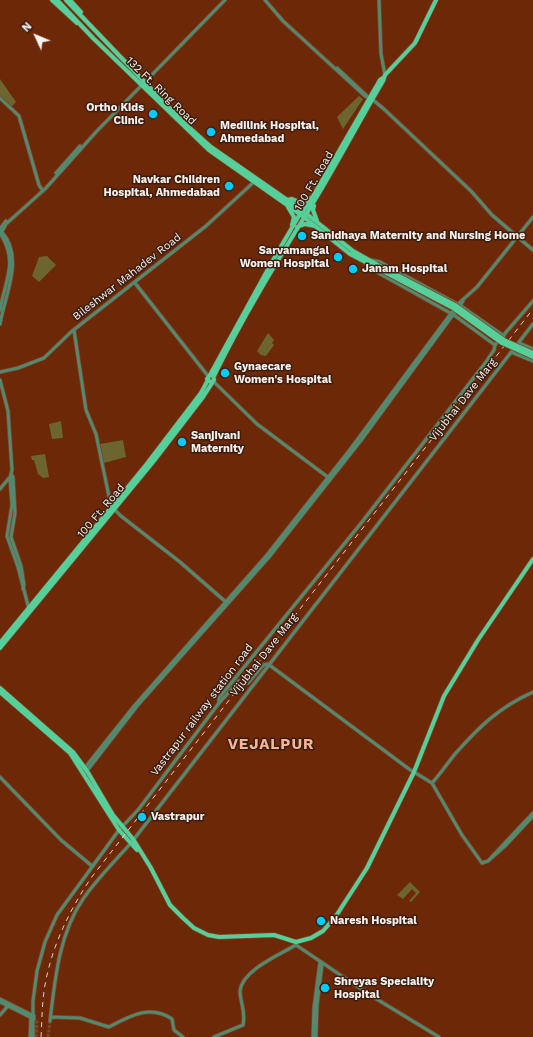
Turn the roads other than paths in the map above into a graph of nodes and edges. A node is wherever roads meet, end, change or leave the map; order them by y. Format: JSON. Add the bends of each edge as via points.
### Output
{"nodes":[{"id":1,"x":52,"y":0,"type":"edge"},
{"id":2,"x":57,"y":0,"type":"edge"},
{"id":3,"x":66,"y":0,"type":"edge"},
{"id":4,"x":70,"y":0,"type":"edge"},
{"id":5,"x":223,"y":0,"type":"edge"},
{"id":6,"x":266,"y":0,"type":"edge"},
{"id":7,"x":379,"y":0,"type":"edge"},
{"id":8,"x":435,"y":0,"type":"edge"},
{"id":9,"x":89,"y":24,"type":"junction"},
{"id":10,"x":84,"y":28,"type":"junction"},
{"id":11,"x":384,"y":77,"type":"junction"},
{"id":12,"x":142,"y":82,"type":"junction"},
{"id":13,"x":0,"y":98,"type":"edge"},
{"id":14,"x":370,"y":98,"type":"junction"},
{"id":15,"x":256,"y":181,"type":"junction"},
{"id":16,"x":42,"y":190,"type":"junction"},
{"id":17,"x":313,"y":199,"type":"junction"},
{"id":18,"x":286,"y":202,"type":"junction"},
{"id":19,"x":303,"y":214,"type":"junction"},
{"id":20,"x":533,"y":217,"type":"edge"},
{"id":21,"x":317,"y":225,"type":"junction"},
{"id":22,"x":295,"y":227,"type":"junction"},
{"id":23,"x":0,"y":232,"type":"edge"},
{"id":24,"x":517,"y":236,"type":"junction"},
{"id":25,"x":533,"y":250,"type":"edge"},
{"id":26,"x":366,"y":261,"type":"junction"},
{"id":27,"x":376,"y":266,"type":"junction"},
{"id":28,"x":135,"y":283,"type":"junction"},
{"id":29,"x":533,"y":301,"type":"edge"},
{"id":30,"x":460,"y":305,"type":"junction"},
{"id":31,"x":0,"y":310,"type":"edge"},
{"id":32,"x":453,"y":314,"type":"junction"},
{"id":33,"x":0,"y":324,"type":"edge"},
{"id":34,"x":533,"y":324,"type":"edge"},
{"id":35,"x":74,"y":330,"type":"junction"},
{"id":36,"x":504,"y":336,"type":"junction"},
{"id":37,"x":519,"y":342,"type":"junction"},
{"id":38,"x":495,"y":345,"type":"junction"},
{"id":39,"x":533,"y":350,"type":"edge"},
{"id":40,"x":511,"y":352,"type":"junction"},
{"id":41,"x":533,"y":353,"type":"edge"},
{"id":42,"x":533,"y":357,"type":"edge"},
{"id":43,"x":533,"y":362,"type":"edge"},
{"id":44,"x":0,"y":372,"type":"edge"},
{"id":45,"x":211,"y":378,"type":"junction"},
{"id":46,"x":0,"y":380,"type":"edge"},
{"id":47,"x":11,"y":476,"type":"junction"},
{"id":48,"x":330,"y":478,"type":"junction"},
{"id":49,"x":0,"y":489,"type":"edge"},
{"id":50,"x":112,"y":508,"type":"junction"},
{"id":51,"x":533,"y":560,"type":"edge"},
{"id":52,"x":227,"y":603,"type":"junction"},
{"id":53,"x":30,"y":609,"type":"junction"},
{"id":54,"x":0,"y":643,"type":"edge"},
{"id":55,"x":0,"y":648,"type":"edge"},
{"id":56,"x":268,"y":664,"type":"junction"},
{"id":57,"x":239,"y":681,"type":"dead end"},
{"id":58,"x":248,"y":683,"type":"dead end"},
{"id":59,"x":0,"y":688,"type":"edge"},
{"id":60,"x":0,"y":692,"type":"edge"},
{"id":61,"x":533,"y":692,"type":"edge"},
{"id":62,"x":219,"y":703,"type":"junction"},
{"id":63,"x":85,"y":771,"type":"junction"},
{"id":64,"x":415,"y":772,"type":"junction"},
{"id":65,"x":0,"y":777,"type":"edge"},
{"id":66,"x":432,"y":783,"type":"junction"},
{"id":67,"x":533,"y":812,"type":"edge"},
{"id":68,"x":533,"y":816,"type":"edge"},
{"id":69,"x":120,"y":828,"type":"junction"},
{"id":70,"x":132,"y":841,"type":"junction"},
{"id":71,"x":488,"y":861,"type":"junction"},
{"id":72,"x":92,"y":866,"type":"junction"},
{"id":73,"x":296,"y":944,"type":"junction"},
{"id":74,"x":321,"y":963,"type":"junction"},
{"id":75,"x":0,"y":1000,"type":"edge"},
{"id":76,"x":9,"y":1005,"type":"junction"},
{"id":77,"x":0,"y":1014,"type":"edge"},
{"id":78,"x":33,"y":1017,"type":"junction"},
{"id":79,"x":31,"y":1037,"type":"edge"},
{"id":80,"x":183,"y":1037,"type":"edge"},
{"id":81,"x":214,"y":1037,"type":"edge"},
{"id":82,"x":314,"y":1037,"type":"edge"},
{"id":83,"x":439,"y":1037,"type":"edge"}],
"edges":[{"from":1,"to":10,"type":"main road"},
{"from":2,"to":10,"type":"main road"},
{"from":3,"to":9,"type":"main road"},
{"from":4,"to":9,"type":"main road"},
{"from":5,"to":12,"type":"street"},
{"from":6,"to":14,"type":"street","via":[[284,20]]},
{"from":7,"to":11,"type":"street"},
{"from":8,"to":11,"type":"main road","name":"100 Ft. Road","via":[[415,43]]},
{"from":9,"to":12,"type":"main road","name":"132 Ft. Ring Road"},
{"from":10,"to":12,"type":"main road","name":"132 Ft. Ring Road"},
{"from":11,"to":14,"type":"main road","name":"100 Ft. Road"},
{"from":12,"to":15,"type":"main road","name":"132 Ft. Ring Road","via":[[211,147]]},
{"from":12,"to":16,"type":"street"},
{"from":13,"to":16,"type":"street","via":[[19,116]]},
{"from":14,"to":17,"type":"main road","name":"100 Ft. Road"},
{"from":14,"to":24,"type":"street"},
{"from":15,"to":18,"type":"main road","name":"132 Ft. Ring Road"},
{"from":15,"to":28,"type":"street","name":"Bileshwar Mahadev Road","via":[[206,226]]},
{"from":16,"to":23,"type":"street"},
{"from":17,"to":18,"type":"main road","via":[[302,203],[292,199]]},
{"from":17,"to":19,"type":"main road","name":"100 Ft. Road"},
{"from":17,"to":21,"type":"main road","via":[[312,210]]},
{"from":18,"to":19,"type":"main road","name":"132 Ft. Ring Road"},
{"from":18,"to":22,"type":"main road","via":[[293,214]]},
{"from":19,"to":21,"type":"main road","name":"132 Ft. Ring Road"},
{"from":19,"to":22,"type":"main road","name":"100 Ft. Road"},
{"from":20,"to":24,"type":"street"},
{"from":21,"to":22,"type":"main road","via":[[305,224]]},
{"from":21,"to":26,"type":"main road","name":"132 Ft. Ring Road","via":[[344,249]]},
{"from":22,"to":45,"type":"main road","name":"100 Ft. Road"},
{"from":23,"to":31,"type":"street","via":[[8,246],[11,268]]},
{"from":23,"to":33,"type":"street","via":[[10,245],[13,268]]},
{"from":24,"to":25,"type":"street"},
{"from":24,"to":30,"type":"street"},
{"from":26,"to":27,"type":"main road","name":"132 Ft. Ring Road"},
{"from":26,"to":30,"type":"street","via":[[380,262]]},
{"from":26,"to":32,"type":"street","via":[[375,271]]},
{"from":27,"to":41,"type":"main road","bridge":true,"via":[[455,305],[504,340]]},
{"from":27,"to":42,"type":"main road","bridge":true,"via":[[453,308],[502,343]]},
{"from":28,"to":35,"type":"street","name":"Bileshwar Mahadev Road"},
{"from":28,"to":45,"type":"street"},
{"from":29,"to":36,"type":"street","name":"Vastrapur railway station road"},
{"from":30,"to":32,"type":"street"},
{"from":30,"to":36,"type":"street"},
{"from":32,"to":38,"type":"street"},
{"from":32,"to":48,"type":"street"},
{"from":34,"to":37,"type":"street","name":"Vijubhai Dave Marg"},
{"from":35,"to":44,"type":"street","name":"Bileshwar Mahadev Road","via":[[44,358]]},
{"from":35,"to":50,"type":"street","via":[[86,410],[96,434]]},
{"from":36,"to":38,"type":"street","name":"Vastrapur railway station road"},
{"from":37,"to":39,"type":"street"},
{"from":37,"to":40,"type":"street","name":"Vijubhai Dave Marg"},
{"from":38,"to":62,"type":"street","name":"Vastrapur railway station road","via":[[486,362],[362,522],[219,698]]},
{"from":40,"to":43,"type":"street"},
{"from":40,"to":56,"type":"street","name":"Vijubhai Dave Marg"},
{"from":45,"to":48,"type":"street","via":[[257,424]]},
{"from":45,"to":50,"type":"main road","name":"100 Ft. Road","via":[[203,397],[168,444]]},
{"from":46,"to":47,"type":"street","via":[[8,411]]},
{"from":47,"to":49,"type":"street"},
{"from":47,"to":53,"type":"street","via":[[15,513],[11,537],[21,566],[23,590]]},
{"from":48,"to":52,"type":"street","via":[[268,558]]},
{"from":50,"to":52,"type":"street"},
{"from":50,"to":53,"type":"main road","name":"100 Ft. Road"},
{"from":51,"to":64,"type":"main road","via":[[470,652],[444,696]]},
{"from":52,"to":63,"type":"street","via":[[153,687]]},
{"from":53,"to":54,"type":"main road"},
{"from":53,"to":55,"type":"main road","name":"100 Ft. Road"},
{"from":56,"to":58,"type":"street","via":[[263,665]]},
{"from":56,"to":64,"type":"street"},
{"from":56,"to":70,"type":"street","name":"Vijubhai Dave Marg"},
{"from":57,"to":62,"type":"street"},
{"from":59,"to":63,"type":"main road","via":[[73,752]]},
{"from":60,"to":63,"type":"main road","via":[[70,753]]},
{"from":61,"to":66,"type":"street","via":[[499,710],[474,732]]},
{"from":62,"to":69,"type":"street","name":"Vastrapur railway station road","via":[[138,810]]},
{"from":63,"to":69,"type":"main road"},
{"from":64,"to":66,"type":"street"},
{"from":64,"to":73,"type":"main road","via":[[369,867],[336,916],[323,931]]},
{"from":65,"to":72,"type":"street","via":[[61,840]]},
{"from":66,"to":71,"type":"street","via":[[462,835],[482,863]]},
{"from":67,"to":71,"type":"street"},
{"from":68,"to":71,"type":"street"},
{"from":69,"to":70,"type":"main road"},
{"from":69,"to":72,"type":"street","name":"Vastrapur railway station road"},
{"from":70,"to":73,"type":"main road","via":[[161,884],[170,905],[194,928],[219,937],[274,935]]},
{"from":70,"to":80,"type":"street","name":"Vijubhai Dave Marg","via":[[84,898],[77,910],[58,961],[50,1019],[80,1018],[109,1027],[130,1016],[151,1011],[172,1019],[174,1030]]},
{"from":72,"to":78,"type":"street","name":"Vastrapur railway station road","via":[[57,915],[49,931],[38,971]]},
{"from":73,"to":74,"type":"street"},
{"from":73,"to":81,"type":"street","via":[[248,975],[240,990],[245,1016],[243,1024]]},
{"from":74,"to":82,"type":"street"},
{"from":74,"to":83,"type":"street"},
{"from":75,"to":76,"type":"street"},
{"from":76,"to":77,"type":"street"},
{"from":76,"to":78,"type":"street"},
{"from":78,"to":79,"type":"street","name":"Vastrapur railway station road"}]}
